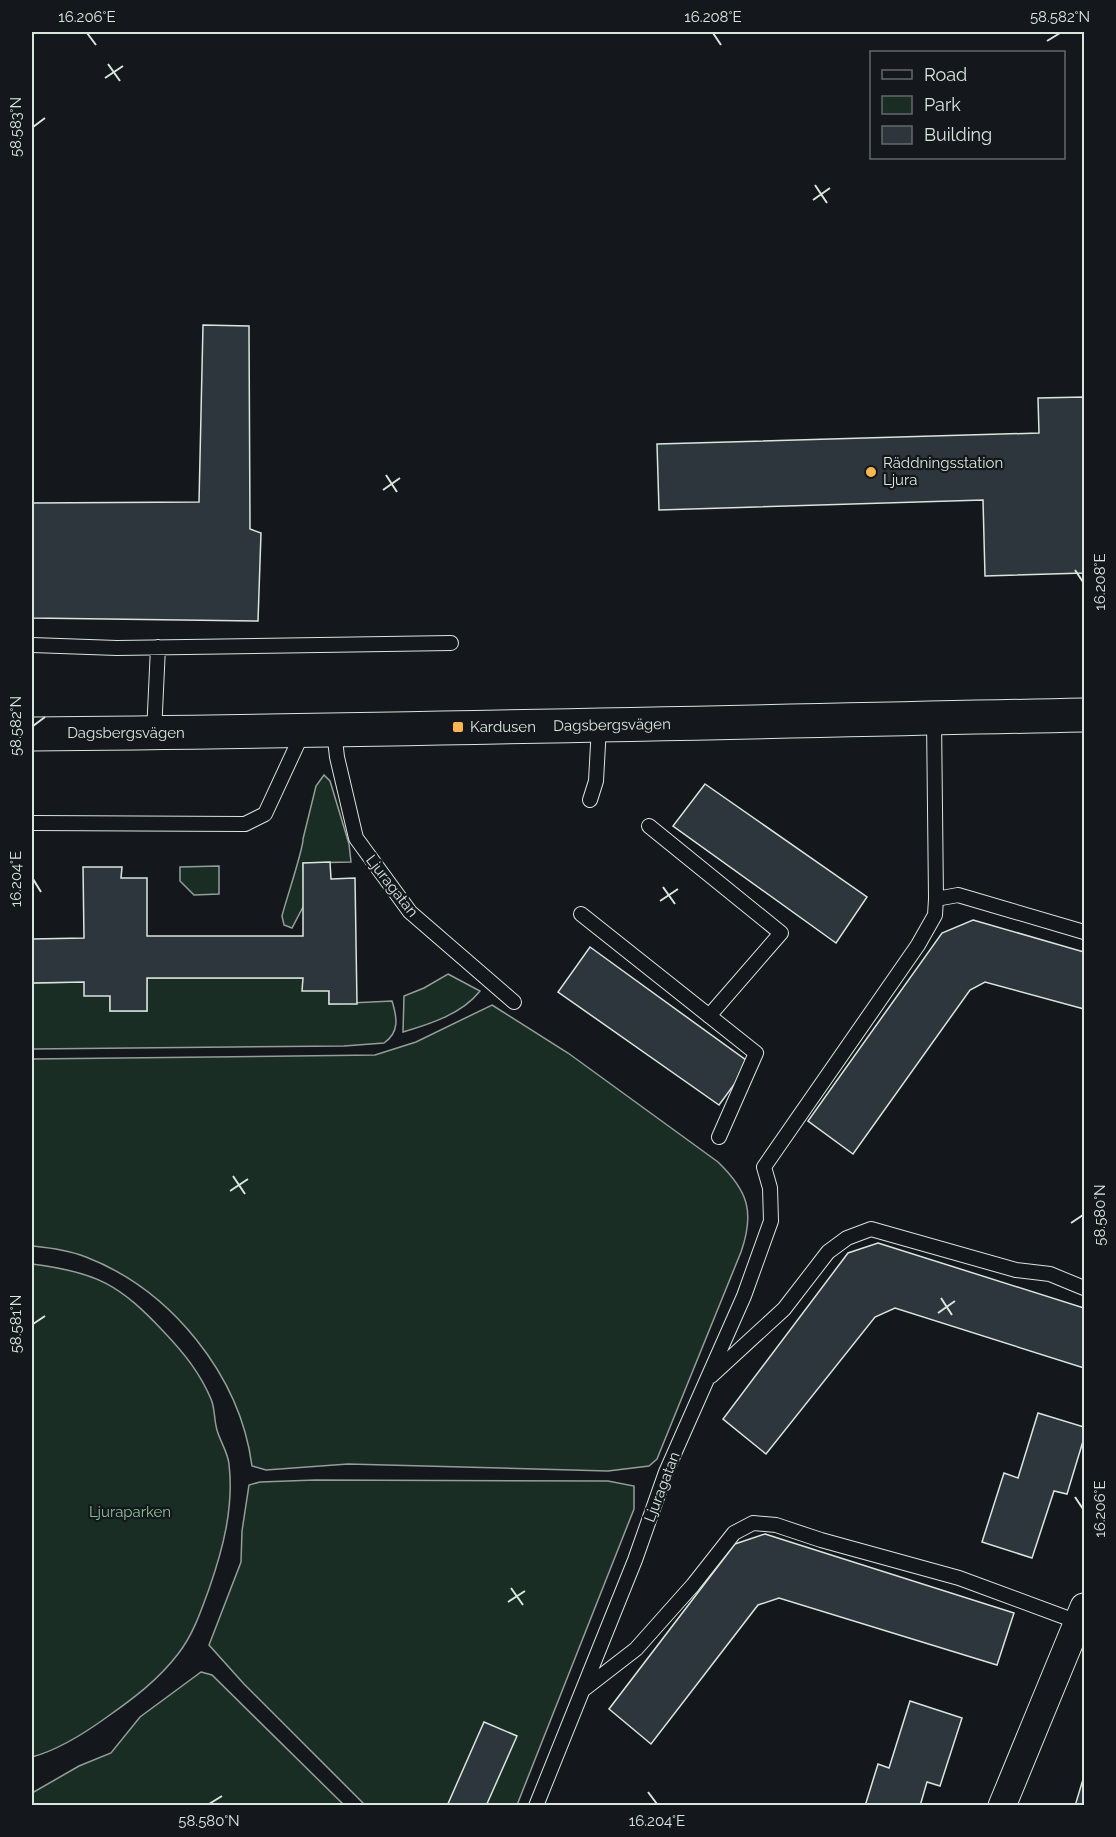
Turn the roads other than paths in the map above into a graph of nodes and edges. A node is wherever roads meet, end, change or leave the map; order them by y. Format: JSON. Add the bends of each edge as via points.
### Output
{"nodes":[{"id":1,"x":452,"y":643,"type":"dead end"},
{"id":2,"x":32,"y":645,"type":"edge"},
{"id":3,"x":158,"y":647,"type":"junction"},
{"id":4,"x":1084,"y":715,"type":"edge"},
{"id":5,"x":934,"y":718,"type":"junction"},
{"id":6,"x":599,"y":725,"type":"junction"},
{"id":7,"x":319,"y":732,"type":"junction"},
{"id":8,"x":154,"y":733,"type":"junction"},
{"id":9,"x":32,"y":734,"type":"edge"},
{"id":10,"x":590,"y":800,"type":"dead end"},
{"id":11,"x":32,"y":823,"type":"edge"},
{"id":12,"x":648,"y":826,"type":"dead end"},
{"id":13,"x":936,"y":899,"type":"junction"},
{"id":14,"x":581,"y":914,"type":"dead end"},
{"id":15,"x":1084,"y":932,"type":"edge"},
{"id":16,"x":514,"y":1002,"type":"dead end"},
{"id":17,"x":709,"y":1016,"type":"junction"},
{"id":18,"x":719,"y":1137,"type":"dead end"},
{"id":19,"x":1084,"y":1288,"type":"edge"},
{"id":20,"x":707,"y":1379,"type":"junction"},
{"id":21,"x":1082,"y":1615,"type":"edge"},
{"id":22,"x":582,"y":1692,"type":"junction"},
{"id":23,"x":536,"y":1806,"type":"edge"},
{"id":24,"x":1002,"y":1806,"type":"edge"}],
"edges":[{"from":1,"to":3,"type":"lane"},
{"from":2,"to":3,"type":"lane"},
{"from":3,"to":8,"type":"lane"},
{"from":4,"to":5,"type":"street","name":"Dagsbergsvägen"},
{"from":5,"to":6,"type":"street","name":"Dagsbergsvägen"},
{"from":5,"to":13,"type":"lane"},
{"from":6,"to":7,"type":"street","name":"Dagsbergsvägen"},
{"from":6,"to":10,"type":"lane","via":[[596,781]]},
{"from":7,"to":8,"type":"street","name":"Dagsbergsvägen"},
{"from":7,"to":11,"type":"lane","via":[[265,814],[245,825]]},
{"from":7,"to":16,"type":"lane","name":"Ljuragatan","via":[[337,757],[356,838],[410,912]]},
{"from":8,"to":9,"type":"street","name":"Dagsbergsvägen"},
{"from":12,"to":17,"type":"lane","via":[[781,933]]},
{"from":13,"to":15,"type":"lane","via":[[957,895]]},
{"from":13,"to":20,"type":"lane","name":"Ljuragatan","via":[[935,915],[918,945],[764,1167],[770,1188],[771,1221],[744,1296]]},
{"from":14,"to":17,"type":"lane"},
{"from":17,"to":18,"type":"lane","via":[[756,1053]]},
{"from":19,"to":20,"type":"lane","via":[[1050,1274],[1016,1270],[871,1229],[828,1252],[784,1309]]},
{"from":20,"to":22,"type":"lane","name":"Ljuragatan","via":[[666,1472]]},
{"from":21,"to":22,"type":"lane","via":[[776,1525],[753,1522],[734,1533],[636,1649]]},
{"from":21,"to":24,"type":"street"},
{"from":22,"to":23,"type":"lane","name":"Ljuragatan"}]}
